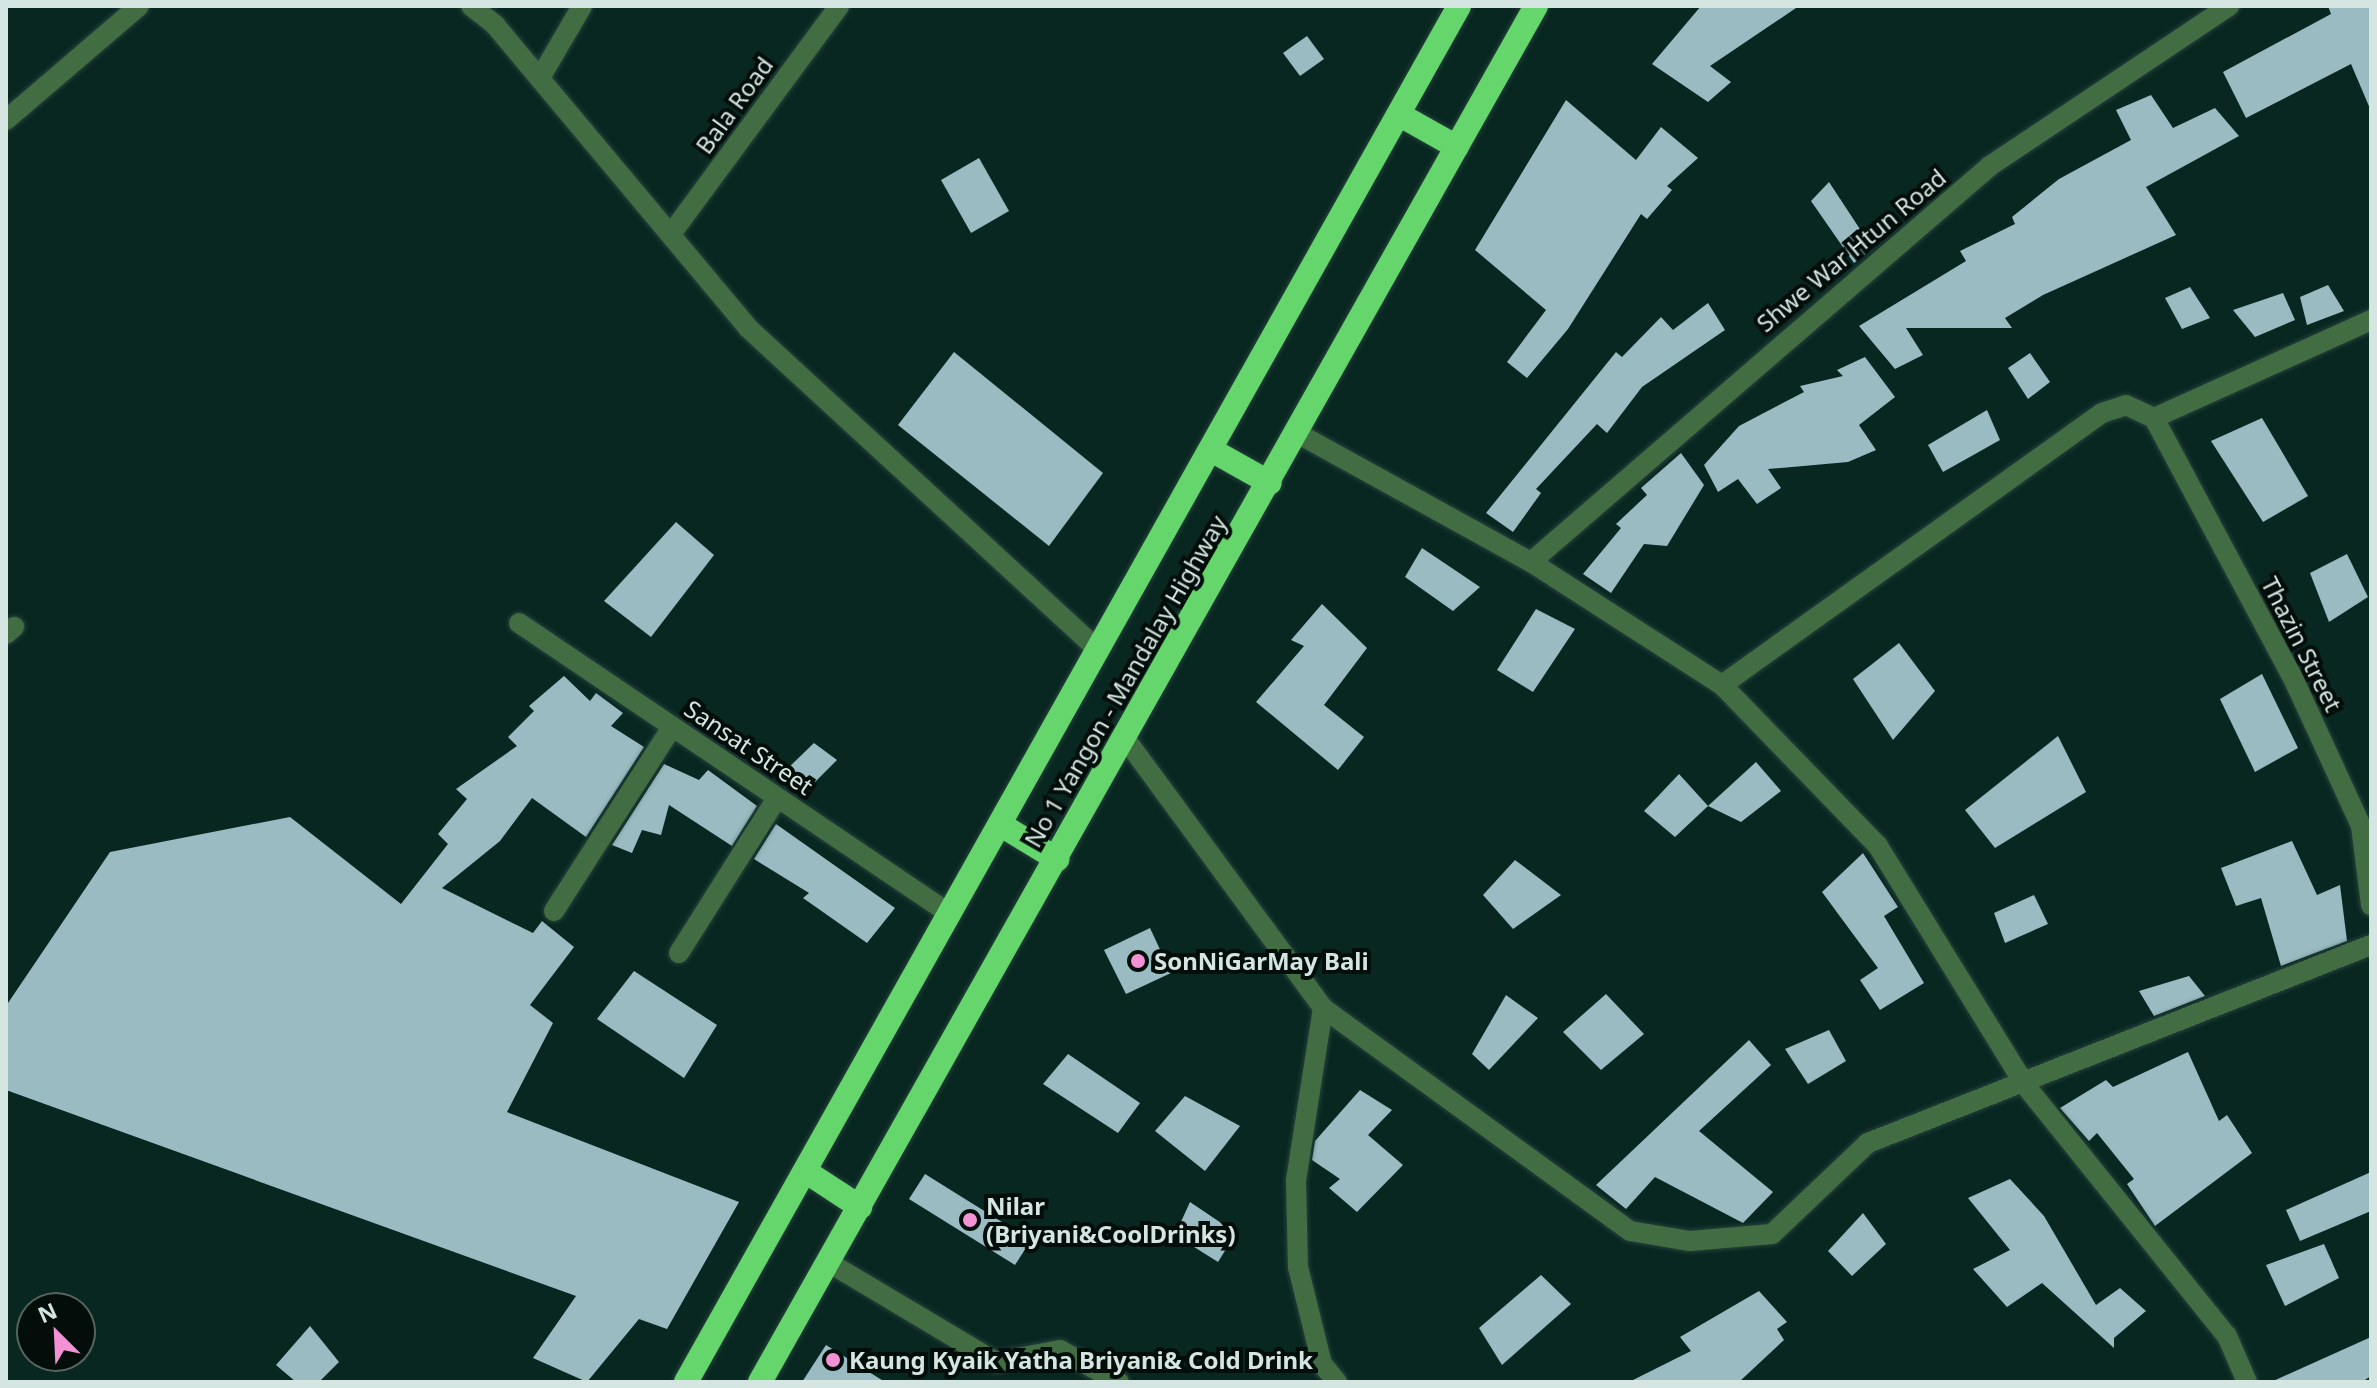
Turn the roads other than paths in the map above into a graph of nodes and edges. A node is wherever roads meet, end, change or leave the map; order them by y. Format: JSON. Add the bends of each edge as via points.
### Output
{"nodes":[{"id":1,"x":139,"y":6,"type":"edge"},
{"id":2,"x":471,"y":6,"type":"edge"},
{"id":3,"x":582,"y":6,"type":"edge"},
{"id":4,"x":839,"y":6,"type":"edge"},
{"id":5,"x":1459,"y":6,"type":"edge"},
{"id":6,"x":1536,"y":6,"type":"edge"},
{"id":7,"x":2229,"y":6,"type":"edge"},
{"id":8,"x":540,"y":78,"type":"junction"},
{"id":9,"x":1400,"y":115,"type":"junction"},
{"id":10,"x":6,"y":120,"type":"edge"},
{"id":11,"x":1457,"y":147,"type":"junction"},
{"id":12,"x":671,"y":234,"type":"junction"},
{"id":13,"x":2371,"y":320,"type":"edge"},
{"id":14,"x":2154,"y":418,"type":"junction"},
{"id":15,"x":1297,"y":433,"type":"junction"},
{"id":16,"x":1213,"y":451,"type":"junction"},
{"id":17,"x":1270,"y":483,"type":"junction"},
{"id":18,"x":1531,"y":562,"type":"junction"},
{"id":19,"x":519,"y":623,"type":"dead end"},
{"id":20,"x":1099,"y":651,"type":"junction"},
{"id":21,"x":1722,"y":685,"type":"junction"},
{"id":22,"x":672,"y":727,"type":"junction"},
{"id":23,"x":1127,"y":741,"type":"junction"},
{"id":24,"x":777,"y":798,"type":"junction"},
{"id":25,"x":2366,"y":823,"type":"edge"},
{"id":26,"x":1001,"y":825,"type":"junction"},
{"id":27,"x":1057,"y":859,"type":"junction"},
{"id":28,"x":2371,"y":905,"type":"edge"},
{"id":29,"x":554,"y":911,"type":"dead end"},
{"id":30,"x":950,"y":914,"type":"junction"},
{"id":31,"x":2371,"y":945,"type":"edge"},
{"id":32,"x":679,"y":953,"type":"dead end"},
{"id":33,"x":1323,"y":1008,"type":"junction"},
{"id":34,"x":2025,"y":1085,"type":"junction"},
{"id":35,"x":805,"y":1171,"type":"junction"},
{"id":36,"x":860,"y":1207,"type":"junction"},
{"id":37,"x":828,"y":1262,"type":"junction"},
{"id":38,"x":686,"y":1382,"type":"edge"},
{"id":39,"x":760,"y":1382,"type":"edge"},
{"id":40,"x":1119,"y":1382,"type":"edge"},
{"id":41,"x":1337,"y":1382,"type":"edge"},
{"id":42,"x":2247,"y":1382,"type":"edge"}],
"edges":[{"from":1,"to":10,"type":"street"},
{"from":2,"to":8,"type":"street"},
{"from":3,"to":8,"type":"street"},
{"from":4,"to":12,"type":"street","name":"Bala Road"},
{"from":5,"to":9,"type":"highway","name":"No 1 Yangon - Mandalay Highway"},
{"from":6,"to":11,"type":"highway","name":"No 1 Yangon - Mandalay Highway"},
{"from":7,"to":18,"type":"street","name":"Shwe War Htun Road","via":[[1990,166]]},
{"from":8,"to":12,"type":"street"},
{"from":9,"to":11,"type":"highway"},
{"from":9,"to":16,"type":"highway","name":"No 1 Yangon - Mandalay Highway"},
{"from":11,"to":15,"type":"highway","name":"No 1 Yangon - Mandalay Highway"},
{"from":12,"to":20,"type":"street","via":[[748,328]]},
{"from":13,"to":14,"type":"street"},
{"from":14,"to":21,"type":"street","via":[[2126,405],[2102,413]]},
{"from":14,"to":25,"type":"street","name":"Thazin Street"},
{"from":15,"to":17,"type":"highway","name":"No 1 Yangon - Mandalay Highway"},
{"from":15,"to":18,"type":"street"},
{"from":16,"to":17,"type":"highway"},
{"from":16,"to":20,"type":"highway","name":"No 1 Yangon - Mandalay Highway"},
{"from":17,"to":23,"type":"highway","name":"No 1 Yangon - Mandalay Highway"},
{"from":18,"to":21,"type":"street"},
{"from":19,"to":22,"type":"street","name":"Sansat Street"},
{"from":20,"to":26,"type":"highway","name":"No 1 Yangon - Mandalay Highway"},
{"from":21,"to":34,"type":"street","via":[[1878,846]]},
{"from":22,"to":24,"type":"street","name":"Sansat Street"},
{"from":22,"to":29,"type":"street"},
{"from":23,"to":27,"type":"highway","name":"No 1 Yangon - Mandalay Highway"},
{"from":23,"to":33,"type":"street"},
{"from":24,"to":30,"type":"street","name":"Sansat Street"},
{"from":24,"to":32,"type":"street"},
{"from":25,"to":28,"type":"street","name":"Thazin Street"},
{"from":26,"to":27,"type":"highway"},
{"from":26,"to":30,"type":"highway","name":"No 1 Yangon - Mandalay Highway"},
{"from":27,"to":36,"type":"highway","name":"No 1 Yangon - Mandalay Highway"},
{"from":30,"to":35,"type":"highway","name":"No 1 Yangon - Mandalay Highway"},
{"from":31,"to":34,"type":"street"},
{"from":33,"to":34,"type":"street","via":[[1630,1231],[1690,1241],[1772,1234],[1852,1151]]},
{"from":33,"to":41,"type":"street","via":[[1296,1181],[1298,1267],[1322,1364]]},
{"from":34,"to":42,"type":"street","via":[[2227,1336]]},
{"from":35,"to":36,"type":"highway"},
{"from":35,"to":38,"type":"highway","name":"No 1 Yangon - Mandalay Highway"},
{"from":36,"to":37,"type":"highway","name":"No 1 Yangon - Mandalay Highway"},
{"from":37,"to":39,"type":"highway","name":"No 1 Yangon - Mandalay Highway"},
{"from":37,"to":40,"type":"street","via":[[996,1362],[1060,1350]]}]}
